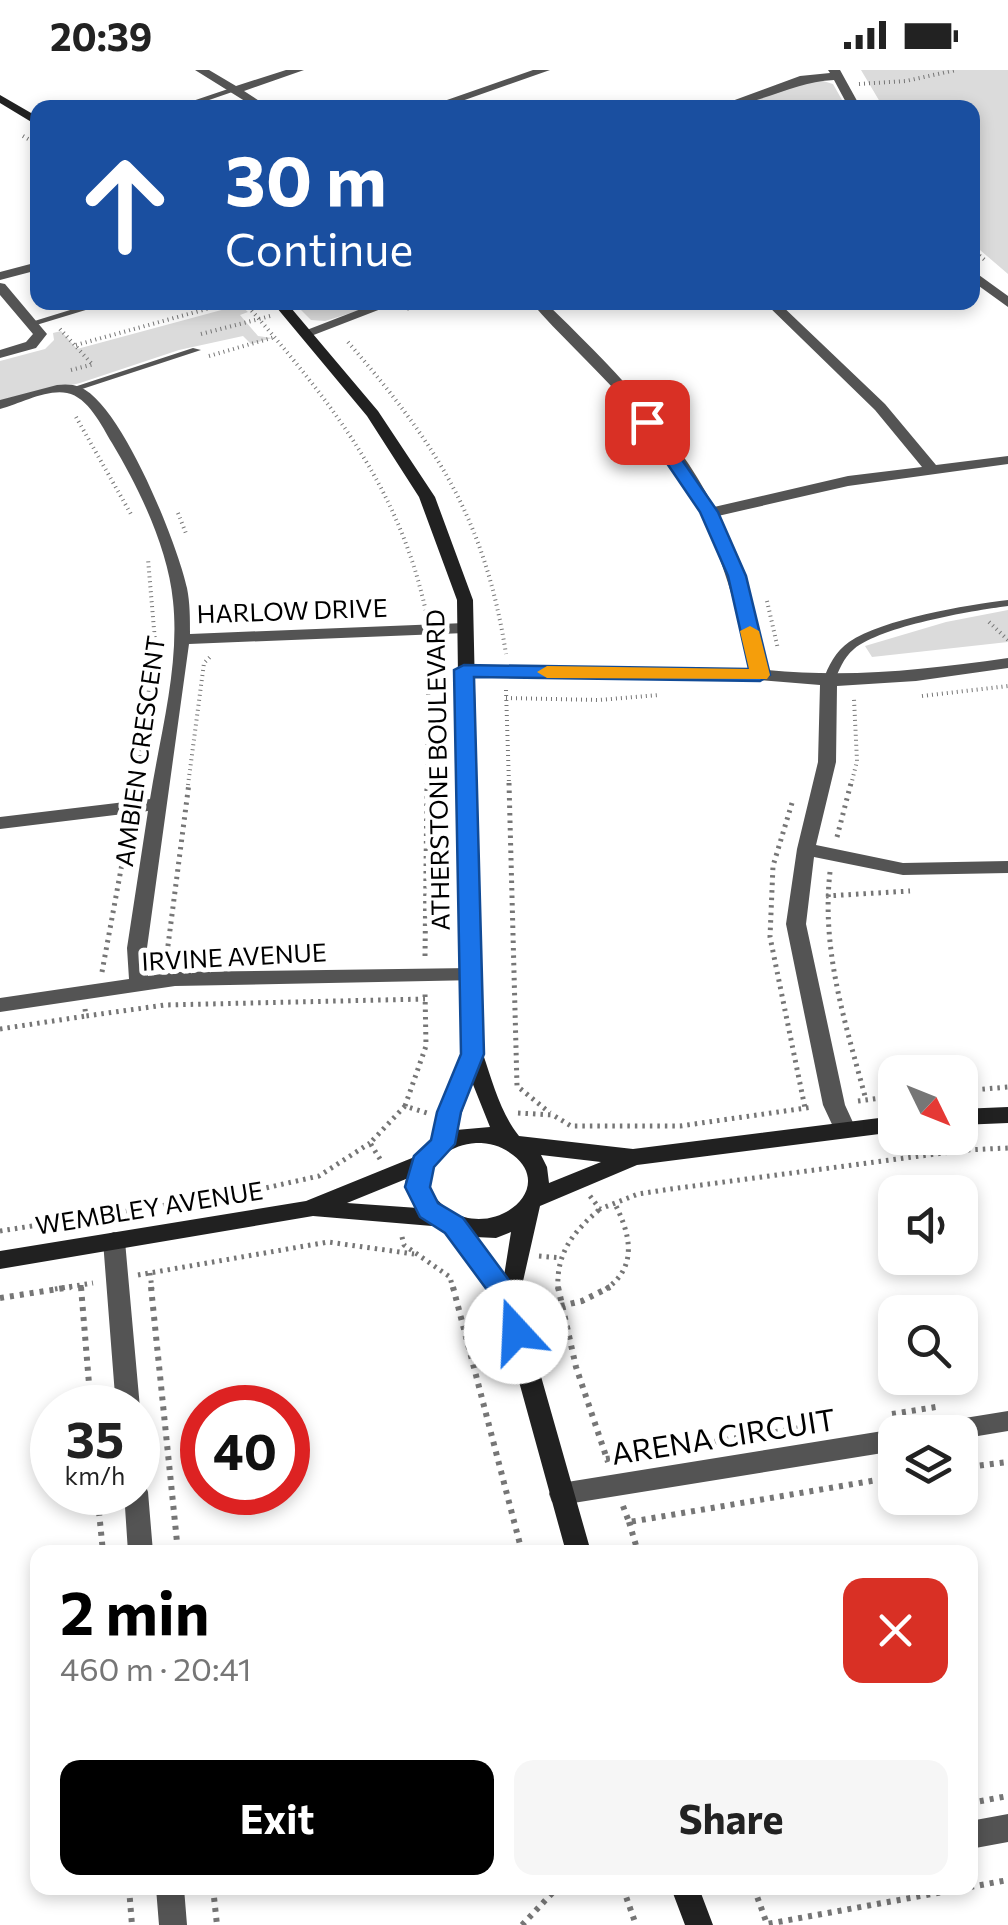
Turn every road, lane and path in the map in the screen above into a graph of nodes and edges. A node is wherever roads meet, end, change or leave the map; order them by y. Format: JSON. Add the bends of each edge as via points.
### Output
{"nodes":[{"id":1,"x":201,"y":70,"type":"edge"},
{"id":2,"x":298,"y":70,"type":"edge"},
{"id":3,"x":544,"y":70,"type":"edge"},
{"id":4,"x":956,"y":70,"type":"edge"},
{"id":5,"x":836,"y":73,"type":"edge"},
{"id":6,"x":866,"y":84,"type":"dead end"},
{"id":7,"x":234,"y":90,"type":"junction"},
{"id":8,"x":1,"y":100,"type":"edge"},
{"id":9,"x":202,"y":100,"type":"edge"},
{"id":10,"x":251,"y":100,"type":"edge"},
{"id":11,"x":453,"y":100,"type":"edge"},
{"id":12,"x":741,"y":100,"type":"edge"},
{"id":13,"x":850,"y":100,"type":"edge"},
{"id":14,"x":30,"y":117,"type":"edge"},
{"id":15,"x":30,"y":268,"type":"edge"},
{"id":16,"x":0,"y":276,"type":"edge"},
{"id":17,"x":980,"y":280,"type":"edge"},
{"id":18,"x":0,"y":286,"type":"edge"},
{"id":19,"x":1008,"y":303,"type":"edge"},
{"id":20,"x":78,"y":310,"type":"edge"},
{"id":21,"x":203,"y":310,"type":"edge"},
{"id":22,"x":251,"y":310,"type":"edge"},
{"id":23,"x":276,"y":310,"type":"edge"},
{"id":24,"x":285,"y":310,"type":"edge"},
{"id":25,"x":372,"y":310,"type":"edge"},
{"id":26,"x":545,"y":310,"type":"edge"},
{"id":27,"x":778,"y":310,"type":"edge"},
{"id":28,"x":259,"y":319,"type":"junction"},
{"id":29,"x":33,"y":322,"type":"junction"},
{"id":30,"x":306,"y":334,"type":"junction"},
{"id":31,"x":76,"y":345,"type":"dead end"},
{"id":32,"x":196,"y":350,"type":"dead end"},
{"id":33,"x":0,"y":354,"type":"edge"},
{"id":34,"x":73,"y":389,"type":"junction"},
{"id":35,"x":0,"y":405,"type":"edge"},
{"id":36,"x":71,"y":409,"type":"dead end"},
{"id":37,"x":1008,"y":460,"type":"edge"},
{"id":38,"x":931,"y":468,"type":"junction"},
{"id":39,"x":709,"y":512,"type":"junction"},
{"id":40,"x":139,"y":532,"type":"dead end"},
{"id":41,"x":146,"y":550,"type":"dead end"},
{"id":42,"x":1008,"y":603,"type":"edge"},
{"id":43,"x":464,"y":628,"type":"junction"},
{"id":44,"x":428,"y":629,"type":"junction"},
{"id":45,"x":181,"y":640,"type":"junction"},
{"id":46,"x":1008,"y":663,"type":"edge"},
{"id":47,"x":464,"y":670,"type":"junction"},
{"id":48,"x":760,"y":675,"type":"junction"},
{"id":49,"x":830,"y":682,"type":"junction"},
{"id":50,"x":659,"y":694,"type":"dead end"},
{"id":51,"x":506,"y":698,"type":"dead end"},
{"id":52,"x":854,"y":700,"type":"dead end"},
{"id":53,"x":159,"y":804,"type":"junction"},
{"id":54,"x":132,"y":806,"type":"junction"},
{"id":55,"x":0,"y":823,"type":"edge"},
{"id":56,"x":806,"y":849,"type":"junction"},
{"id":57,"x":834,"y":856,"type":"junction"},
{"id":58,"x":1008,"y":867,"type":"edge"},
{"id":59,"x":471,"y":975,"type":"junction"},
{"id":60,"x":424,"y":976,"type":"junction"},
{"id":61,"x":140,"y":984,"type":"junction"},
{"id":62,"x":84,"y":993,"type":"junction"},
{"id":63,"x":425,"y":1000,"type":"junction"},
{"id":64,"x":0,"y":1005,"type":"edge"},
{"id":65,"x":86,"y":1016,"type":"junction"},
{"id":66,"x":0,"y":1029,"type":"edge"},
{"id":67,"x":472,"y":1054,"type":"junction"},
{"id":68,"x":1008,"y":1087,"type":"edge"},
{"id":69,"x":978,"y":1090,"type":"edge"},
{"id":70,"x":866,"y":1100,"type":"dead end"},
{"id":71,"x":406,"y":1106,"type":"dead end"},
{"id":72,"x":1008,"y":1115,"type":"edge"},
{"id":73,"x":978,"y":1116,"type":"edge"},
{"id":74,"x":571,"y":1126,"type":"dead end"},
{"id":75,"x":878,"y":1126,"type":"edge"},
{"id":76,"x":845,"y":1129,"type":"junction"},
{"id":77,"x":512,"y":1142,"type":"junction"},
{"id":78,"x":370,"y":1144,"type":"dead end"},
{"id":79,"x":442,"y":1144,"type":"junction"},
{"id":80,"x":1008,"y":1148,"type":"edge"},
{"id":81,"x":578,"y":1150,"type":"junction"},
{"id":82,"x":634,"y":1158,"type":"junction"},
{"id":83,"x":423,"y":1163,"type":"junction"},
{"id":84,"x":585,"y":1179,"type":"junction"},
{"id":85,"x":614,"y":1202,"type":"junction"},
{"id":86,"x":530,"y":1205,"type":"junction"},
{"id":87,"x":308,"y":1209,"type":"junction"},
{"id":88,"x":600,"y":1210,"type":"junction"},
{"id":89,"x":447,"y":1222,"type":"junction"},
{"id":90,"x":0,"y":1231,"type":"edge"},
{"id":91,"x":114,"y":1241,"type":"junction"},
{"id":92,"x":416,"y":1254,"type":"dead end"},
{"id":93,"x":0,"y":1260,"type":"edge"},
{"id":94,"x":150,"y":1273,"type":"junction"},
{"id":95,"x":117,"y":1278,"type":"junction"},
{"id":96,"x":81,"y":1285,"type":"junction"},
{"id":97,"x":0,"y":1298,"type":"edge"},
{"id":98,"x":508,"y":1299,"type":"junction"},
{"id":99,"x":561,"y":1306,"type":"junction"},
{"id":100,"x":89,"y":1385,"type":"edge"},
{"id":101,"x":126,"y":1385,"type":"edge"},
{"id":102,"x":1008,"y":1421,"type":"edge"},
{"id":103,"x":978,"y":1426,"type":"edge"},
{"id":104,"x":878,"y":1443,"type":"edge"},
{"id":105,"x":1008,"y":1462,"type":"edge"},
{"id":106,"x":978,"y":1466,"type":"edge"},
{"id":107,"x":878,"y":1480,"type":"edge"},
{"id":108,"x":616,"y":1486,"type":"junction"},
{"id":109,"x":561,"y":1494,"type":"junction"},
{"id":110,"x":99,"y":1515,"type":"edge"},
{"id":111,"x":138,"y":1515,"type":"edge"},
{"id":112,"x":629,"y":1522,"type":"junction"},
{"id":113,"x":101,"y":1545,"type":"edge"},
{"id":114,"x":140,"y":1545,"type":"edge"},
{"id":115,"x":177,"y":1545,"type":"edge"},
{"id":116,"x":577,"y":1545,"type":"edge"},
{"id":117,"x":636,"y":1545,"type":"edge"},
{"id":118,"x":1008,"y":1796,"type":"edge"},
{"id":119,"x":978,"y":1802,"type":"edge"},
{"id":120,"x":1008,"y":1828,"type":"edge"},
{"id":121,"x":978,"y":1834,"type":"edge"},
{"id":122,"x":1008,"y":1880,"type":"edge"},
{"id":123,"x":978,"y":1885,"type":"edge"},
{"id":124,"x":130,"y":1895,"type":"edge"},
{"id":125,"x":171,"y":1895,"type":"edge"},
{"id":126,"x":214,"y":1895,"type":"edge"},
{"id":127,"x":550,"y":1895,"type":"edge"},
{"id":128,"x":625,"y":1895,"type":"edge"},
{"id":129,"x":693,"y":1895,"type":"edge"},
{"id":130,"x":756,"y":1895,"type":"edge"},
{"id":131,"x":925,"y":1895,"type":"edge"},
{"id":132,"x":132,"y":1925,"type":"edge"},
{"id":133,"x":174,"y":1925,"type":"edge"},
{"id":134,"x":217,"y":1925,"type":"edge"},
{"id":135,"x":522,"y":1925,"type":"edge"},
{"id":136,"x":636,"y":1925,"type":"edge"},
{"id":137,"x":699,"y":1925,"type":"edge"},
{"id":138,"x":767,"y":1925,"type":"edge"}],
"edges":[{"from":1,"to":7,"type":"street"},
{"from":2,"to":7,"type":"street"},
{"from":3,"to":11,"type":"street"},
{"from":4,"to":6,"type":"path"},
{"from":5,"to":12,"type":"street"},
{"from":5,"to":13,"type":"street"},
{"from":7,"to":9,"type":"lane"},
{"from":7,"to":10,"type":"street"},
{"from":8,"to":14,"type":"street"},
{"from":15,"to":16,"type":"street"},
{"from":17,"to":19,"type":"street"},
{"from":18,"to":29,"type":"street"},
{"from":20,"to":29,"type":"lane"},
{"from":21,"to":31,"type":"path"},
{"from":22,"to":28,"type":"path"},
{"from":23,"to":28,"type":"path"},
{"from":24,"to":30,"type":"street","name":"ATHERSTONE BOULEVARD"},
{"from":25,"to":30,"type":"street"},
{"from":26,"to":39,"type":"street","via":[[631,401]]},
{"from":27,"to":38,"type":"street","via":[[880,407]]},
{"from":28,"to":44,"type":"path","via":[[376,470],[411,542]]},
{"from":29,"to":33,"type":"street","via":[[39,340]]},
{"from":30,"to":43,"type":"street","name":"ATHERSTONE BOULEVARD","via":[[373,414],[428,497],[465,600]]},
{"from":32,"to":34,"type":"lane"},
{"from":34,"to":35,"type":"street"},
{"from":34,"to":45,"type":"street","name":"AMBIEN CRESCENT","via":[[88,398],[118,443],[164,532],[181,594]]},
{"from":36,"to":40,"type":"path"},
{"from":37,"to":38,"type":"street"},
{"from":38,"to":39,"type":"street"},
{"from":39,"to":48,"type":"street","via":[[737,576]]},
{"from":41,"to":54,"type":"path","via":[[156,673]]},
{"from":42,"to":49,"type":"lane","via":[[854,643]]},
{"from":43,"to":44,"type":"street","name":"HARLOW DRIVE"},
{"from":43,"to":47,"type":"street","name":"ATHERSTONE BOULEVARD"},
{"from":44,"to":45,"type":"street","name":"HARLOW DRIVE"},
{"from":44,"to":60,"type":"path"},
{"from":45,"to":53,"type":"street","name":"AMBIEN CRESCENT"},
{"from":46,"to":49,"type":"street"},
{"from":47,"to":48,"type":"street"},
{"from":47,"to":59,"type":"street","name":"ATHERSTONE BOULEVARD"},
{"from":48,"to":49,"type":"street"},
{"from":49,"to":56,"type":"street","via":[[828,762]]},
{"from":50,"to":51,"type":"path"},
{"from":52,"to":57,"type":"path","via":[[857,761]]},
{"from":53,"to":54,"type":"street"},
{"from":53,"to":61,"type":"street","name":"AMBIEN CRESCENT","via":[[137,948]]},
{"from":54,"to":55,"type":"street"},
{"from":54,"to":62,"type":"path","via":[[102,972],[82,976]]},
{"from":56,"to":57,"type":"street"},
{"from":56,"to":76,"type":"street","via":[[796,924]]},
{"from":57,"to":58,"type":"street","via":[[903,869]]},
{"from":57,"to":70,"type":"path","via":[[825,908],[829,941]]},
{"from":59,"to":60,"type":"street","name":"IRVINE AVENUE"},
{"from":59,"to":67,"type":"street","name":"ATHERSTONE BOULEVARD"},
{"from":60,"to":61,"type":"street","name":"IRVINE AVENUE"},
{"from":60,"to":63,"type":"path"},
{"from":61,"to":62,"type":"street","name":"IRVINE AVENUE"},
{"from":62,"to":64,"type":"street","name":"IRVINE AVENUE"},
{"from":62,"to":65,"type":"path"},
{"from":63,"to":65,"type":"path","via":[[164,1005]]},
{"from":63,"to":71,"type":"path","via":[[426,1046]]},
{"from":65,"to":66,"type":"path"},
{"from":67,"to":77,"type":"street","name":"ATHERSTONE BOULEVARD"},
{"from":67,"to":79,"type":"street","name":"ATHERSTONE BOULEVARD"},
{"from":68,"to":69,"type":"path"},
{"from":72,"to":73,"type":"street"},
{"from":74,"to":81,"type":"path"},
{"from":75,"to":76,"type":"street"},
{"from":76,"to":82,"type":"street"},
{"from":77,"to":79,"type":"street","via":[[471,1135]]},
{"from":77,"to":81,"type":"street"},
{"from":77,"to":86,"type":"street","via":[[538,1175]]},
{"from":78,"to":90,"type":"path","via":[[318,1176]]},
{"from":79,"to":83,"type":"street"},
{"from":80,"to":85,"type":"path","via":[[859,1163]]},
{"from":81,"to":82,"type":"street"},
{"from":82,"to":84,"type":"street"},
{"from":83,"to":87,"type":"street","name":"WEMBLEY AVENUE"},
{"from":83,"to":89,"type":"street","via":[[422,1199]]},
{"from":84,"to":86,"type":"street"},
{"from":84,"to":88,"type":"path"},
{"from":85,"to":88,"type":"path"},
{"from":85,"to":99,"type":"path","via":[[631,1234],[626,1271],[599,1296]]},
{"from":86,"to":89,"type":"street","via":[[501,1226]]},
{"from":86,"to":98,"type":"street"},
{"from":87,"to":89,"type":"street","name":"WEMBLEY AVENUE"},
{"from":87,"to":91,"type":"street","name":"WEMBLEY AVENUE"},
{"from":88,"to":99,"type":"path","via":[[570,1238],[556,1270]]},
{"from":89,"to":98,"type":"street"},
{"from":91,"to":93,"type":"street","name":"WEMBLEY AVENUE"},
{"from":91,"to":95,"type":"street"},
{"from":92,"to":94,"type":"path","via":[[328,1242]]},
{"from":94,"to":95,"type":"path"},
{"from":94,"to":115,"type":"path"},
{"from":95,"to":96,"type":"path"},
{"from":95,"to":101,"type":"street"},
{"from":96,"to":97,"type":"path"},
{"from":96,"to":100,"type":"path"},
{"from":98,"to":109,"type":"street"},
{"from":99,"to":108,"type":"path"},
{"from":102,"to":103,"type":"street"},
{"from":104,"to":108,"type":"street","name":"ARENA CIRCUIT"},
{"from":105,"to":106,"type":"path"},
{"from":107,"to":112,"type":"path"},
{"from":108,"to":109,"type":"street","name":"ARENA CIRCUIT"},
{"from":108,"to":112,"type":"path"},
{"from":109,"to":116,"type":"street"},
{"from":110,"to":113,"type":"path"},
{"from":111,"to":114,"type":"street"},
{"from":112,"to":117,"type":"path"},
{"from":118,"to":119,"type":"path"},
{"from":120,"to":121,"type":"street"},
{"from":122,"to":123,"type":"path"},
{"from":124,"to":132,"type":"path"},
{"from":125,"to":133,"type":"street"},
{"from":126,"to":134,"type":"path"},
{"from":127,"to":135,"type":"path"},
{"from":128,"to":136,"type":"path"},
{"from":129,"to":137,"type":"street"},
{"from":130,"to":138,"type":"path"},
{"from":131,"to":138,"type":"path"}]}
